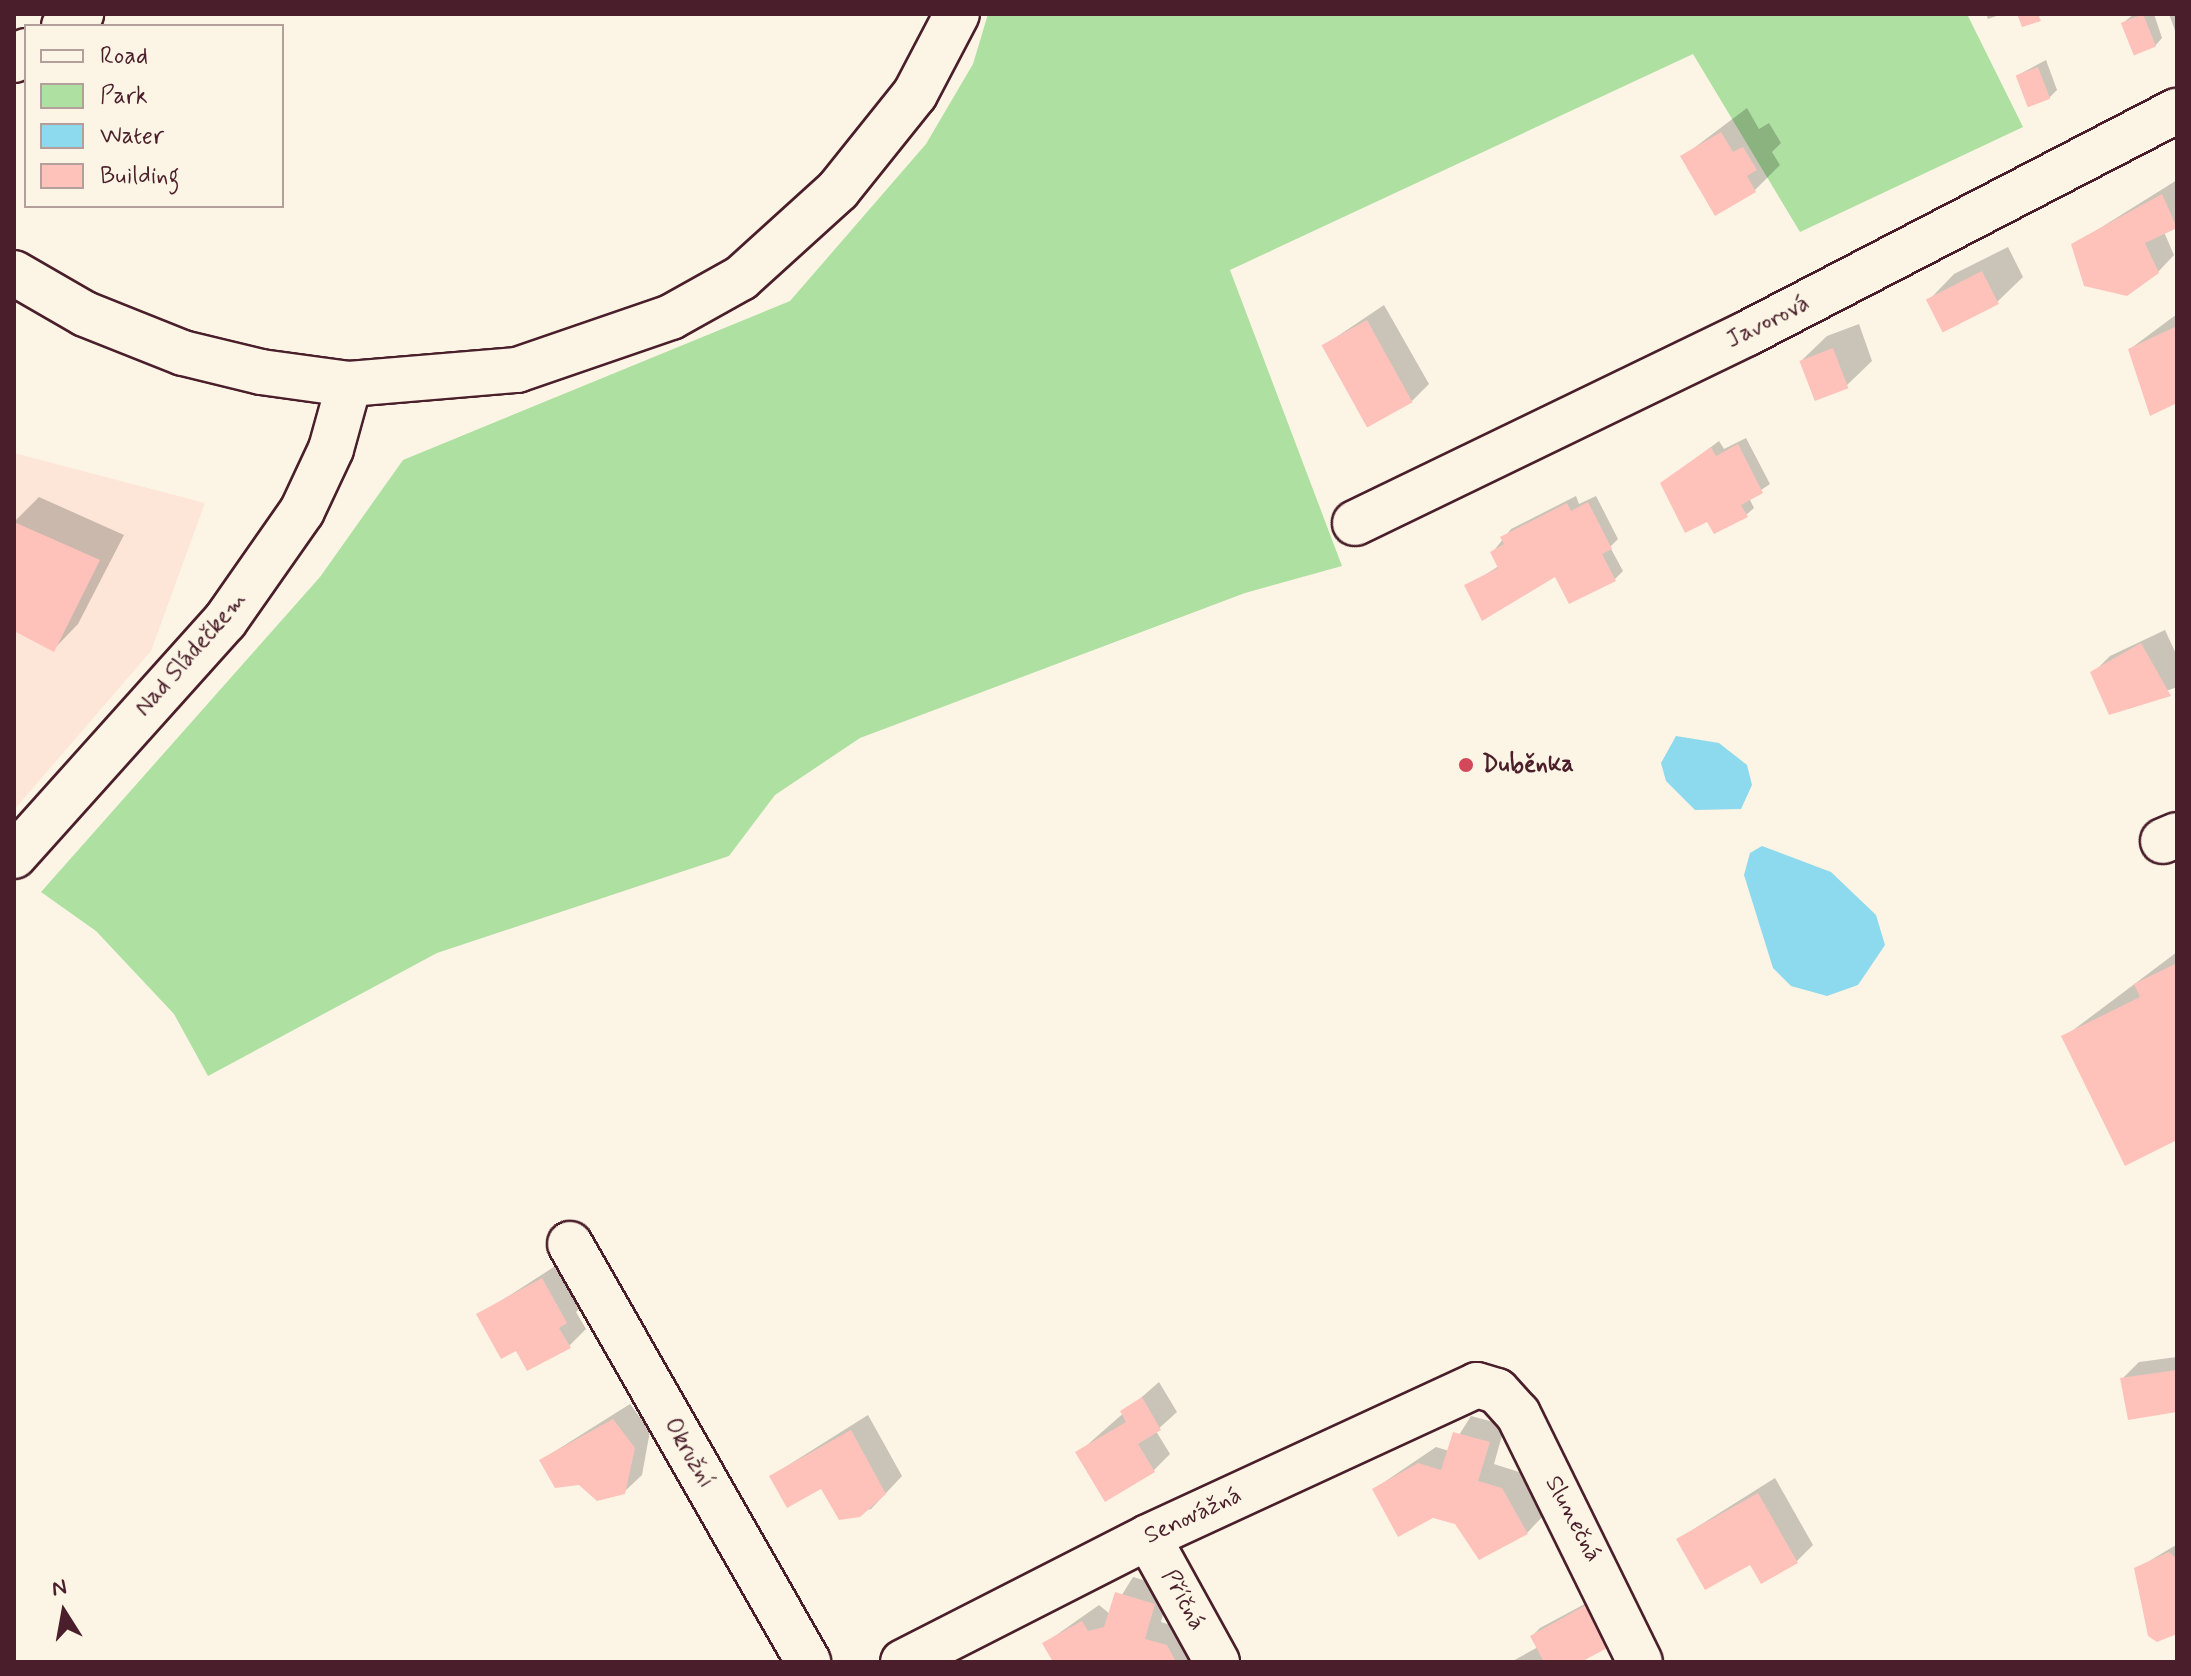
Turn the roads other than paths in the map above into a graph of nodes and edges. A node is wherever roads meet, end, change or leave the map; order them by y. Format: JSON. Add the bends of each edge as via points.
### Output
{"nodes":[{"id":1,"x":954,"y":18,"type":"edge"},
{"id":2,"x":2177,"y":112,"type":"edge"},
{"id":3,"x":14,"y":273,"type":"edge"},
{"id":4,"x":349,"y":384,"type":"junction"},
{"id":5,"x":1355,"y":523,"type":"dead end"},
{"id":6,"x":14,"y":856,"type":"edge"},
{"id":7,"x":570,"y":1244,"type":"dead end"},
{"id":8,"x":1489,"y":1387,"type":"joint"},
{"id":9,"x":1148,"y":1537,"type":"junction"},
{"id":10,"x":808,"y":1662,"type":"edge"},
{"id":11,"x":903,"y":1662,"type":"edge"},
{"id":12,"x":1217,"y":1662,"type":"edge"},
{"id":13,"x":1640,"y":1662,"type":"edge"}],
"edges":[{"from":1,"to":4,"type":"street","via":[[915,94],[838,190],[741,278],[671,317],[517,370]]},
{"from":2,"to":5,"type":"street","name":"Javorová","via":[[1746,334]]},
{"from":3,"to":4,"type":"street","via":[[85,314],[183,353]]},
{"from":4,"to":6,"type":"street","name":"Nad Sládečkem","via":[[302,511],[225,621]]},
{"from":7,"to":10,"type":"street","name":"Okružní"},
{"from":8,"to":9,"type":"street","name":"Senovážná","via":[[1466,1388]]},
{"from":8,"to":13,"type":"street","name":"Slunečná","via":[[1518,1414]]},
{"from":9,"to":11,"type":"street","name":"Senovážná"},
{"from":9,"to":12,"type":"street","name":"Příčná"}]}
